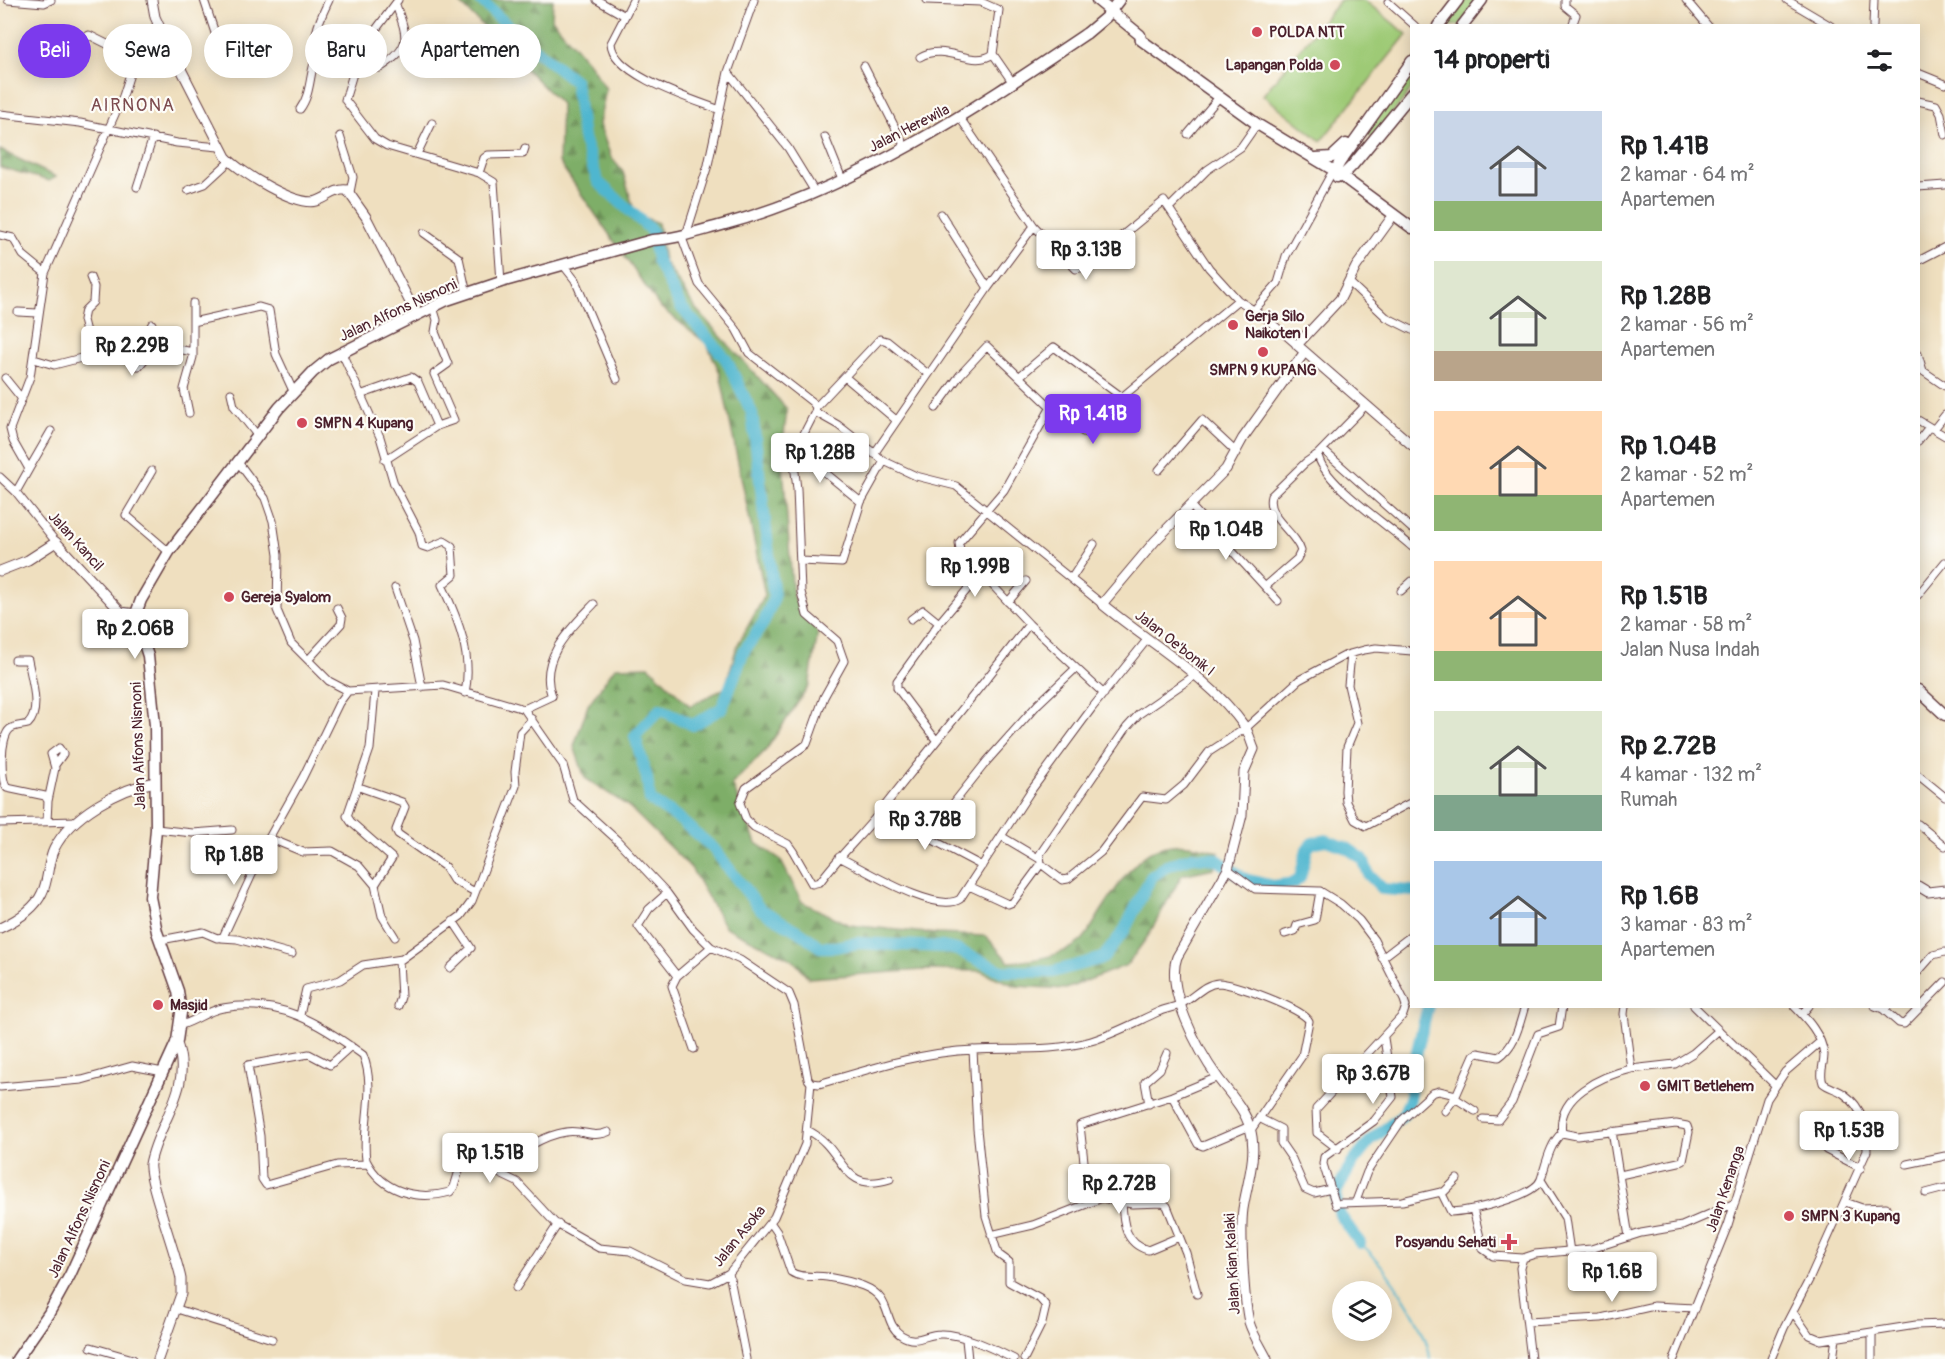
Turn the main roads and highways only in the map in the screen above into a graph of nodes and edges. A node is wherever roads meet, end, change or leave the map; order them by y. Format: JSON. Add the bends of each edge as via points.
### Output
{"nodes":[{"id":1,"x":1088,"y":0,"type":"edge"},
{"id":2,"x":1097,"y":0,"type":"edge"},
{"id":3,"x":1119,"y":0,"type":"edge"},
{"id":4,"x":1458,"y":0,"type":"edge"},
{"id":5,"x":1482,"y":0,"type":"edge"},
{"id":6,"x":1108,"y":14,"type":"junction"},
{"id":7,"x":1440,"y":24,"type":"edge"},
{"id":8,"x":1464,"y":24,"type":"edge"},
{"id":9,"x":1410,"y":64,"type":"edge"},
{"id":10,"x":1410,"y":96,"type":"edge"},
{"id":11,"x":1365,"y":124,"type":"junction"},
{"id":12,"x":1378,"y":137,"type":"junction"},
{"id":13,"x":1311,"y":161,"type":"junction"},
{"id":14,"x":1336,"y":175,"type":"junction"},
{"id":15,"x":1353,"y":188,"type":"junction"},
{"id":16,"x":1410,"y":227,"type":"edge"},
{"id":17,"x":1410,"y":233,"type":"edge"},
{"id":18,"x":667,"y":239,"type":"joint"},
{"id":19,"x":1920,"y":692,"type":"edge"},
{"id":20,"x":1945,"y":715,"type":"edge"},
{"id":21,"x":17,"y":1359,"type":"edge"}],
"edges":[{"from":1,"to":6,"type":"main road"},
{"from":2,"to":6,"type":"main road"},
{"from":3,"to":6,"type":"main road","name":"Jalan Herewila"},
{"from":4,"to":7,"type":"main road"},
{"from":5,"to":8,"type":"main road"},
{"from":6,"to":13,"type":"main road","via":[[1135,39],[1142,40]]},
{"from":6,"to":18,"type":"main road","name":"Jalan Herewila","via":[[960,118],[905,147],[815,192],[746,218]]},
{"from":9,"to":11,"type":"main road"},
{"from":10,"to":12,"type":"main road"},
{"from":11,"to":13,"type":"main road","via":[[1335,155]]},
{"from":11,"to":14,"type":"main road"},
{"from":12,"to":14,"type":"main road"},
{"from":12,"to":15,"type":"main road","via":[[1358,169]]},
{"from":13,"to":14,"type":"main road"},
{"from":14,"to":15,"type":"main road"},
{"from":15,"to":16,"type":"main road"},
{"from":15,"to":17,"type":"main road"},
{"from":18,"to":21,"type":"main road","name":"Jalan Alfons Nisnoni","via":[[651,240],[501,282],[416,314],[342,351],[313,372],[257,435],[169,552],[135,614],[148,656],[155,725],[156,829],[150,897],[178,991],[181,1025],[64,1288]]},
{"from":19,"to":20,"type":"main road"}]}
